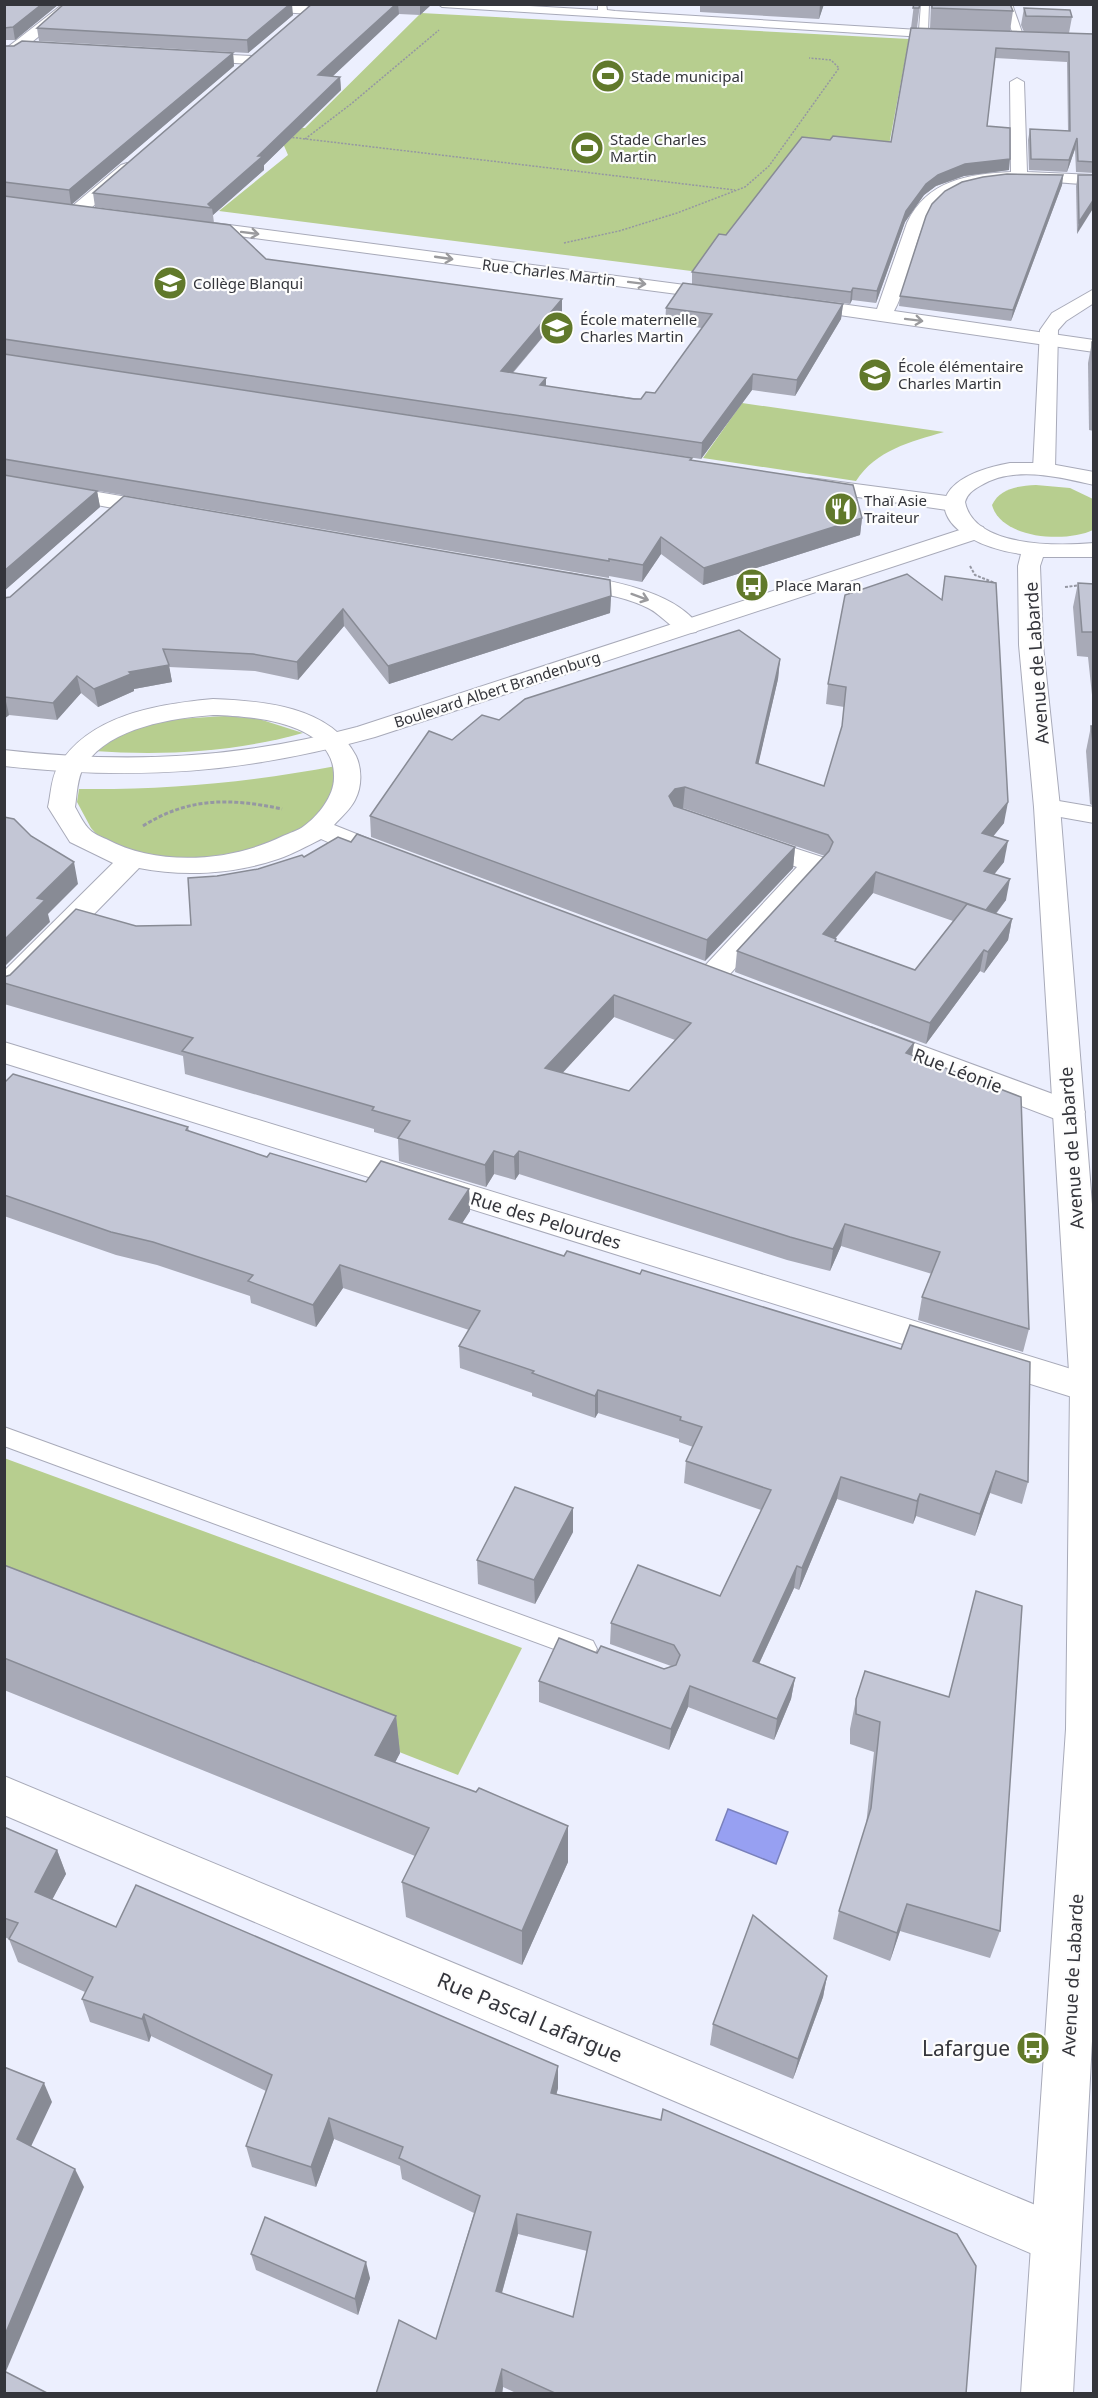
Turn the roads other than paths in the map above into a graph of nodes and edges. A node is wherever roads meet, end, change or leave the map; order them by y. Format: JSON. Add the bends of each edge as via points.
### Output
{"nodes":[{"id":1,"x":72,"y":4,"type":"edge"},
{"id":2,"x":214,"y":4,"type":"edge"},
{"id":3,"x":442,"y":4,"type":"edge"},
{"id":4,"x":602,"y":4,"type":"edge"},
{"id":5,"x":925,"y":4,"type":"edge"},
{"id":6,"x":1007,"y":4,"type":"edge"},
{"id":7,"x":277,"y":6,"type":"edge"},
{"id":8,"x":315,"y":7,"type":"edge"},
{"id":9,"x":615,"y":14,"type":"junction"},
{"id":10,"x":295,"y":24,"type":"edge"},
{"id":11,"x":924,"y":34,"type":"junction"},
{"id":12,"x":948,"y":35,"type":"edge"},
{"id":13,"x":1007,"y":38,"type":"edge"},
{"id":14,"x":4,"y":46,"type":"edge"},
{"id":15,"x":21,"y":47,"type":"junction"},
{"id":16,"x":41,"y":48,"type":"edge"},
{"id":17,"x":176,"y":56,"type":"edge"},
{"id":18,"x":4,"y":58,"type":"edge"},
{"id":19,"x":236,"y":75,"type":"edge"},
{"id":20,"x":1017,"y":82,"type":"dead end"},
{"id":21,"x":136,"y":160,"type":"edge"},
{"id":22,"x":1021,"y":176,"type":"junction"},
{"id":23,"x":1094,"y":180,"type":"edge"},
{"id":24,"x":54,"y":209,"type":"edge"},
{"id":25,"x":76,"y":212,"type":"junction"},
{"id":26,"x":96,"y":214,"type":"edge"},
{"id":27,"x":171,"y":223,"type":"edge"},
{"id":28,"x":1094,"y":294,"type":"edge"},
{"id":29,"x":744,"y":297,"type":"edge"},
{"id":30,"x":777,"y":302,"type":"edge"},
{"id":31,"x":882,"y":315,"type":"junction"},
{"id":32,"x":1048,"y":338,"type":"junction"},
{"id":33,"x":1094,"y":346,"type":"edge"},
{"id":34,"x":1044,"y":469,"type":"junction"},
{"id":35,"x":1094,"y":479,"type":"edge"},
{"id":36,"x":4,"y":482,"type":"edge"},
{"id":37,"x":795,"y":482,"type":"edge"},
{"id":38,"x":121,"y":503,"type":"junction"},
{"id":39,"x":954,"y":504,"type":"junction"},
{"id":40,"x":179,"y":513,"type":"edge"},
{"id":41,"x":101,"y":521,"type":"edge"},
{"id":42,"x":975,"y":532,"type":"junction"},
{"id":43,"x":1094,"y":550,"type":"edge"},
{"id":44,"x":1033,"y":551,"type":"junction"},
{"id":45,"x":549,"y":577,"type":"edge"},
{"id":46,"x":688,"y":627,"type":"junction"},
{"id":47,"x":332,"y":742,"type":"junction"},
{"id":48,"x":4,"y":758,"type":"edge"},
{"id":49,"x":70,"y":766,"type":"junction"},
{"id":50,"x":1047,"y":807,"type":"junction"},
{"id":51,"x":1094,"y":815,"type":"edge"},
{"id":52,"x":318,"y":828,"type":"junction"},
{"id":53,"x":727,"y":834,"type":"edge"},
{"id":54,"x":131,"y":860,"type":"junction"},
{"id":55,"x":404,"y":862,"type":"edge"},
{"id":56,"x":712,"y":977,"type":"edge"},
{"id":57,"x":4,"y":989,"type":"edge"},
{"id":58,"x":845,"y":1028,"type":"edge"},
{"id":59,"x":4,"y":1052,"type":"edge"},
{"id":60,"x":1069,"y":1112,"type":"junction"},
{"id":61,"x":1088,"y":1388,"type":"junction"},
{"id":62,"x":4,"y":1436,"type":"edge"},
{"id":63,"x":607,"y":1657,"type":"edge"},
{"id":64,"x":4,"y":1795,"type":"edge"},
{"id":65,"x":1056,"y":2239,"type":"junction"},
{"id":66,"x":1047,"y":2394,"type":"edge"}],
"edges":[{"from":1,"to":15,"type":"street"},
{"from":2,"to":7,"type":"street"},
{"from":3,"to":9,"type":"lane"},
{"from":4,"to":9,"type":"lane","via":[[603,12]]},
{"from":5,"to":11,"type":"lane"},
{"from":6,"to":13,"type":"lane","via":[[1023,38]]},
{"from":7,"to":8,"type":"street"},
{"from":8,"to":10,"type":"street"},
{"from":9,"to":11,"type":"lane"},
{"from":11,"to":12,"type":"lane"},
{"from":14,"to":15,"type":"street"},
{"from":15,"to":16,"type":"street"},
{"from":15,"to":18,"type":"street"},
{"from":17,"to":19,"type":"street","via":[[256,57]]},
{"from":20,"to":22,"type":"street"},
{"from":21,"to":25,"type":"street"},
{"from":22,"to":23,"type":"street"},
{"from":22,"to":31,"type":"street","via":[[964,184],[935,195],[921,210]]},
{"from":24,"to":25,"type":"street"},
{"from":25,"to":26,"type":"street"},
{"from":27,"to":29,"type":"street","name":"Rue Charles Martin","one_way":true},
{"from":28,"to":32,"type":"street","via":[[1059,317]]},
{"from":30,"to":31,"type":"street"},
{"from":31,"to":32,"type":"street","one_way":true},
{"from":32,"to":33,"type":"street"},
{"from":32,"to":34,"type":"street"},
{"from":34,"to":35,"type":"street"},
{"from":34,"to":39,"type":"street","via":[[991,473],[958,491]]},
{"from":36,"to":38,"type":"street"},
{"from":37,"to":39,"type":"street"},
{"from":38,"to":40,"type":"street"},
{"from":38,"to":41,"type":"street"},
{"from":39,"to":42,"type":"street","via":[[959,518]]},
{"from":42,"to":44,"type":"street","via":[[1011,547]]},
{"from":42,"to":46,"type":"street","name":"Boulevard Albert Brandenburg"},
{"from":43,"to":44,"type":"street"},
{"from":44,"to":50,"type":"street","name":"Avenue de Labarde","via":[[1029,566],[1031,645]]},
{"from":45,"to":46,"type":"street","one_way":true,"via":[[634,594],[657,603]]},
{"from":46,"to":47,"type":"street","name":"Boulevard Albert Brandenburg"},
{"from":47,"to":49,"type":"street","name":"Boulevard Albert Brandenburg","via":[[271,756],[202,765]]},
{"from":47,"to":49,"type":"street","via":[[316,729],[270,711],[242,707],[184,709],[128,724],[104,736]]},
{"from":47,"to":52,"type":"street","via":[[344,760],[348,779],[338,807]]},
{"from":48,"to":49,"type":"street","name":"Boulevard Albert Brandenburg"},
{"from":49,"to":54,"type":"street","via":[[60,798],[64,815],[74,830],[102,850]]},
{"from":50,"to":51,"type":"street"},
{"from":50,"to":60,"type":"street","name":"Avenue de Labarde"},
{"from":52,"to":54,"type":"street","via":[[265,855],[232,863],[186,867]]},
{"from":52,"to":55,"type":"street"},
{"from":53,"to":56,"type":"street","via":[[815,864]]},
{"from":54,"to":57,"type":"street"},
{"from":58,"to":60,"type":"street","name":"Rue Léonie"},
{"from":59,"to":61,"type":"street","name":"Rue des Pelourdes"},
{"from":60,"to":61,"type":"street","name":"Avenue de Labarde"},
{"from":61,"to":65,"type":"street","name":"Avenue de Labarde","via":[[1087,1729]]},
{"from":62,"to":63,"type":"lane"},
{"from":64,"to":65,"type":"street","name":"Rue Pascal Lafargue"},
{"from":65,"to":66,"type":"street","name":"Avenue de Labarde"}]}
